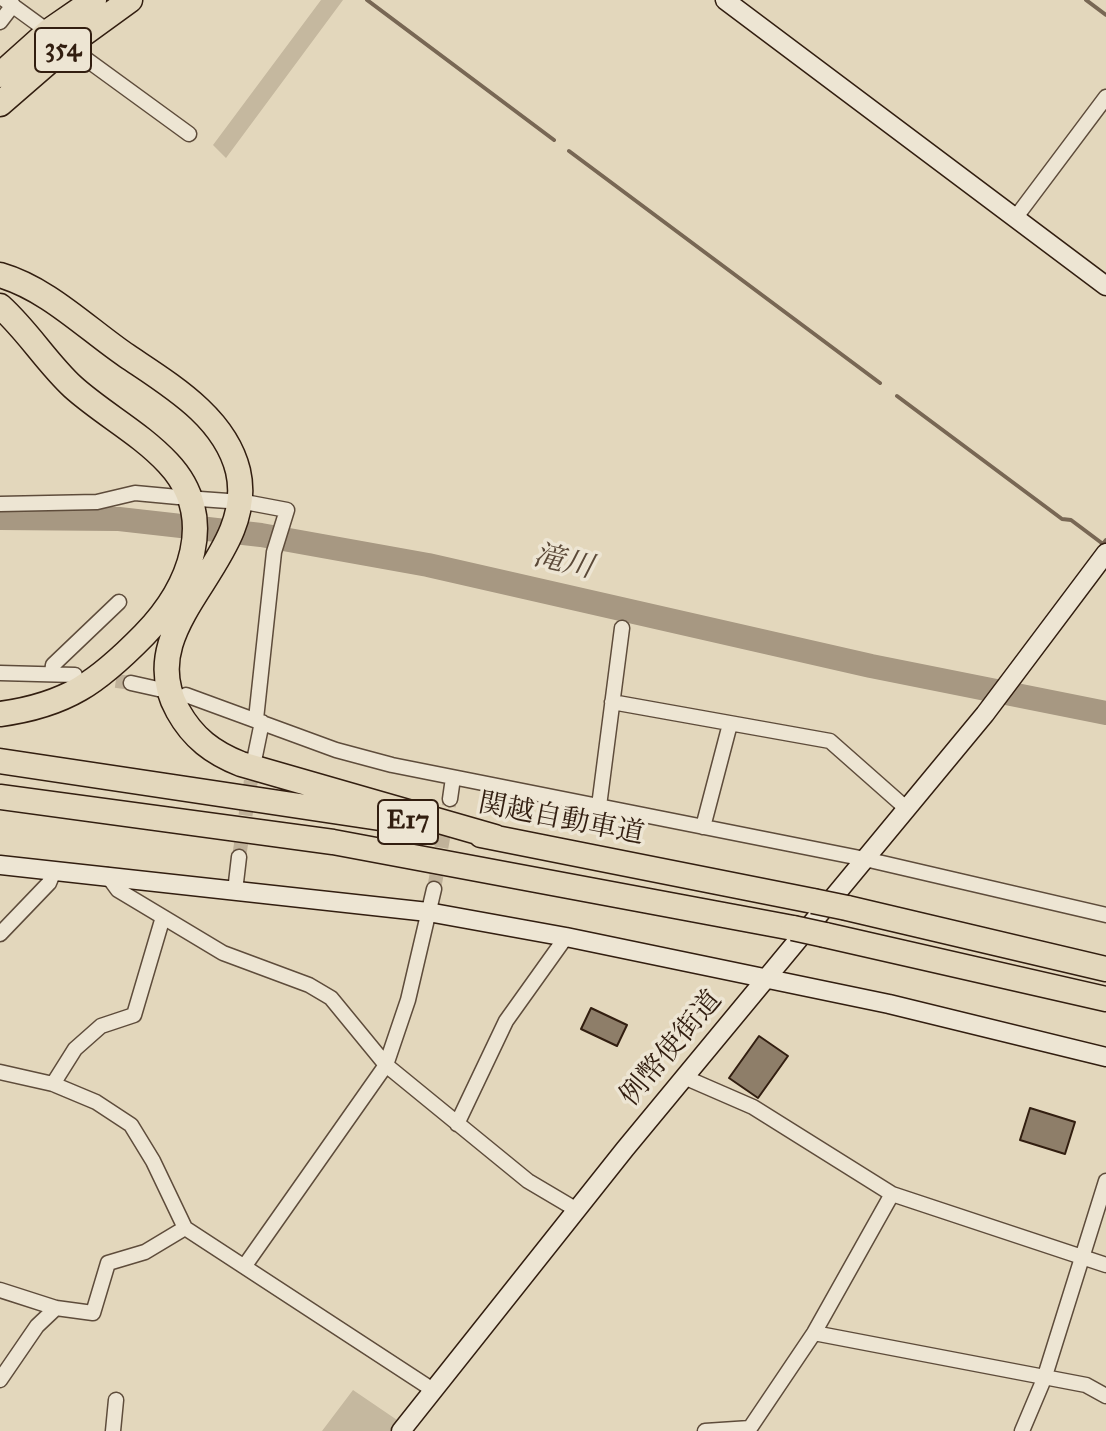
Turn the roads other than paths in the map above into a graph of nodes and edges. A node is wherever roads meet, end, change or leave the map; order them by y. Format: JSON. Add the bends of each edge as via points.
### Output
{"nodes":[{"id":1,"x":94,"y":0,"type":"edge"},
{"id":2,"x":130,"y":0,"type":"edge"},
{"id":3,"x":725,"y":0,"type":"edge"},
{"id":4,"x":9,"y":3,"type":"edge"},
{"id":5,"x":0,"y":22,"type":"edge"},
{"id":6,"x":59,"y":38,"type":"junction"},
{"id":7,"x":0,"y":75,"type":"edge"},
{"id":8,"x":1106,"y":97,"type":"edge"},
{"id":9,"x":0,"y":104,"type":"edge"},
{"id":10,"x":189,"y":134,"type":"dead end"},
{"id":11,"x":1016,"y":217,"type":"junction"},
{"id":12,"x":0,"y":275,"type":"edge"},
{"id":13,"x":1106,"y":286,"type":"edge"},
{"id":14,"x":0,"y":306,"type":"edge"},
{"id":15,"x":190,"y":499,"type":"junction"},
{"id":16,"x":240,"y":503,"type":"junction"},
{"id":17,"x":0,"y":504,"type":"edge"},
{"id":18,"x":1106,"y":553,"type":"edge"},
{"id":19,"x":119,"y":602,"type":"dead end"},
{"id":20,"x":622,"y":628,"type":"dead end"},
{"id":21,"x":0,"y":673,"type":"edge"},
{"id":22,"x":52,"y":673,"type":"junction"},
{"id":23,"x":75,"y":675,"type":"dead end"},
{"id":24,"x":131,"y":683,"type":"tunnel mouth"},
{"id":25,"x":158,"y":689,"type":"dead end"},
{"id":26,"x":186,"y":695,"type":"dead end"},
{"id":27,"x":612,"y":702,"type":"junction"},
{"id":28,"x":0,"y":714,"type":"edge"},
{"id":29,"x":259,"y":721,"type":"junction"},
{"id":30,"x":730,"y":724,"type":"junction"},
{"id":31,"x":255,"y":756,"type":"tunnel mouth"},
{"id":32,"x":0,"y":761,"type":"edge"},
{"id":33,"x":453,"y":778,"type":"junction"},
{"id":34,"x":0,"y":797,"type":"edge"},
{"id":35,"x":450,"y":799,"type":"tunnel mouth"},
{"id":36,"x":599,"y":806,"type":"junction"},
{"id":37,"x":907,"y":809,"type":"junction"},
{"id":38,"x":703,"y":827,"type":"junction"},
{"id":39,"x":495,"y":837,"type":"junction"},
{"id":40,"x":239,"y":857,"type":"tunnel mouth"},
{"id":41,"x":865,"y":859,"type":"junction"},
{"id":42,"x":0,"y":865,"type":"edge"},
{"id":43,"x":54,"y":871,"type":"junction"},
{"id":44,"x":107,"y":875,"type":"junction"},
{"id":45,"x":434,"y":889,"type":"tunnel mouth"},
{"id":46,"x":235,"y":891,"type":"junction"},
{"id":47,"x":428,"y":912,"type":"junction"},
{"id":48,"x":1106,"y":915,"type":"edge"},
{"id":49,"x":163,"y":917,"type":"junction"},
{"id":50,"x":0,"y":934,"type":"edge"},
{"id":51,"x":566,"y":937,"type":"junction"},
{"id":52,"x":1106,"y":969,"type":"edge"},
{"id":53,"x":767,"y":979,"type":"junction"},
{"id":54,"x":1106,"y":999,"type":"edge"},
{"id":55,"x":1106,"y":1057,"type":"edge"},
{"id":56,"x":386,"y":1065,"type":"junction"},
{"id":57,"x":0,"y":1072,"type":"edge"},
{"id":58,"x":684,"y":1077,"type":"junction"},
{"id":59,"x":53,"y":1084,"type":"junction"},
{"id":60,"x":457,"y":1124,"type":"junction"},
{"id":61,"x":1106,"y":1181,"type":"edge"},
{"id":62,"x":892,"y":1194,"type":"junction"},
{"id":63,"x":577,"y":1210,"type":"junction"},
{"id":64,"x":185,"y":1228,"type":"junction"},
{"id":65,"x":1082,"y":1257,"type":"junction"},
{"id":66,"x":246,"y":1264,"type":"junction"},
{"id":67,"x":1106,"y":1265,"type":"edge"},
{"id":68,"x":0,"y":1290,"type":"edge"},
{"id":69,"x":56,"y":1308,"type":"junction"},
{"id":70,"x":814,"y":1333,"type":"junction"},
{"id":71,"x":1044,"y":1379,"type":"junction"},
{"id":72,"x":0,"y":1380,"type":"edge"},
{"id":73,"x":433,"y":1390,"type":"junction"},
{"id":74,"x":1106,"y":1396,"type":"edge"},
{"id":75,"x":116,"y":1400,"type":"dead end"},
{"id":76,"x":113,"y":1431,"type":"edge"},
{"id":77,"x":401,"y":1431,"type":"edge"},
{"id":78,"x":705,"y":1431,"type":"edge"},
{"id":79,"x":1022,"y":1431,"type":"edge"}],
"edges":[{"from":1,"to":6,"type":"highway","number":"354"},
{"from":2,"to":6,"type":"highway","number":"354"},
{"from":3,"to":11,"type":"street"},
{"from":4,"to":5,"type":"street"},
{"from":4,"to":6,"type":"street"},
{"from":6,"to":7,"type":"highway","number":"354"},
{"from":6,"to":9,"type":"highway","number":"354"},
{"from":6,"to":10,"type":"street"},
{"from":8,"to":11,"type":"street"},
{"from":11,"to":13,"type":"street"},
{"from":12,"to":16,"type":"highway","via":[[44,296],[207,416],[238,470]]},
{"from":14,"to":15,"type":"highway","via":[[71,385],[170,465]]},
{"from":15,"to":16,"type":"street"},
{"from":15,"to":17,"type":"street","via":[[135,493],[97,502]]},
{"from":15,"to":28,"type":"highway","via":[[194,554],[170,604],[107,673],[57,702]]},
{"from":16,"to":29,"type":"street","via":[[287,510],[274,552]]},
{"from":16,"to":39,"type":"highway","via":[[220,558],[181,616],[168,657],[174,703],[193,735],[241,764]]},
{"from":18,"to":37,"type":"street","name":"例幣使街道"},
{"from":19,"to":22,"type":"street","via":[[53,665]]},
{"from":20,"to":27,"type":"street"},
{"from":21,"to":22,"type":"street"},
{"from":22,"to":23,"type":"street"},
{"from":24,"to":25,"type":"street"},
{"from":26,"to":29,"type":"street"},
{"from":27,"to":30,"type":"street"},
{"from":27,"to":36,"type":"street"},
{"from":29,"to":31,"type":"street"},
{"from":29,"to":33,"type":"street","via":[[336,750]]},
{"from":30,"to":37,"type":"street","via":[[830,741]]},
{"from":30,"to":38,"type":"street"},
{"from":32,"to":39,"type":"highway","name":"関越自動車道","number":"E17"},
{"from":33,"to":35,"type":"street"},
{"from":33,"to":36,"type":"street"},
{"from":34,"to":54,"type":"highway","number":"E17","bridge":true,"via":[[333,842],[793,928]]},
{"from":36,"to":38,"type":"street"},
{"from":37,"to":41,"type":"street","name":"例幣使街道"},
{"from":38,"to":41,"type":"street"},
{"from":39,"to":52,"type":"highway","name":"関越自動車道","number":"E17","bridge":true,"via":[[847,908]]},
{"from":40,"to":46,"type":"street"},
{"from":41,"to":48,"type":"street"},
{"from":41,"to":53,"type":"street","name":"例幣使街道"},
{"from":42,"to":43,"type":"street"},
{"from":43,"to":44,"type":"street"},
{"from":43,"to":50,"type":"street","via":[[49,883]]},
{"from":44,"to":46,"type":"street"},
{"from":44,"to":49,"type":"street","via":[[118,890]]},
{"from":45,"to":47,"type":"street"},
{"from":46,"to":47,"type":"street"},
{"from":47,"to":51,"type":"street"},
{"from":47,"to":56,"type":"street","via":[[408,1000]]},
{"from":49,"to":56,"type":"street","via":[[223,953],[331,998]]},
{"from":49,"to":59,"type":"street","via":[[134,1015],[101,1026],[75,1049]]},
{"from":51,"to":53,"type":"street"},
{"from":51,"to":60,"type":"street","via":[[506,1021]]},
{"from":53,"to":55,"type":"street"},
{"from":53,"to":58,"type":"street","name":"例幣使街道"},
{"from":56,"to":60,"type":"street"},
{"from":56,"to":66,"type":"street"},
{"from":57,"to":59,"type":"street"},
{"from":58,"to":62,"type":"street","via":[[753,1107]]},
{"from":58,"to":63,"type":"street","name":"例幣使街道"},
{"from":59,"to":64,"type":"street","via":[[96,1102],[131,1125]]},
{"from":60,"to":63,"type":"street","via":[[528,1181]]},
{"from":61,"to":65,"type":"street"},
{"from":62,"to":65,"type":"street"},
{"from":62,"to":70,"type":"street"},
{"from":63,"to":73,"type":"street","name":"例幣使街道"},
{"from":64,"to":66,"type":"street"},
{"from":64,"to":69,"type":"street","via":[[145,1252],[108,1263],[93,1313]]},
{"from":65,"to":67,"type":"street"},
{"from":65,"to":71,"type":"street"},
{"from":66,"to":73,"type":"street"},
{"from":68,"to":69,"type":"street"},
{"from":69,"to":72,"type":"street"},
{"from":70,"to":71,"type":"street"},
{"from":70,"to":78,"type":"street","via":[[750,1428]]},
{"from":71,"to":74,"type":"street","via":[[1086,1385]]},
{"from":71,"to":79,"type":"street"},
{"from":73,"to":77,"type":"street","name":"例幣使街道"},
{"from":75,"to":76,"type":"street"}]}
